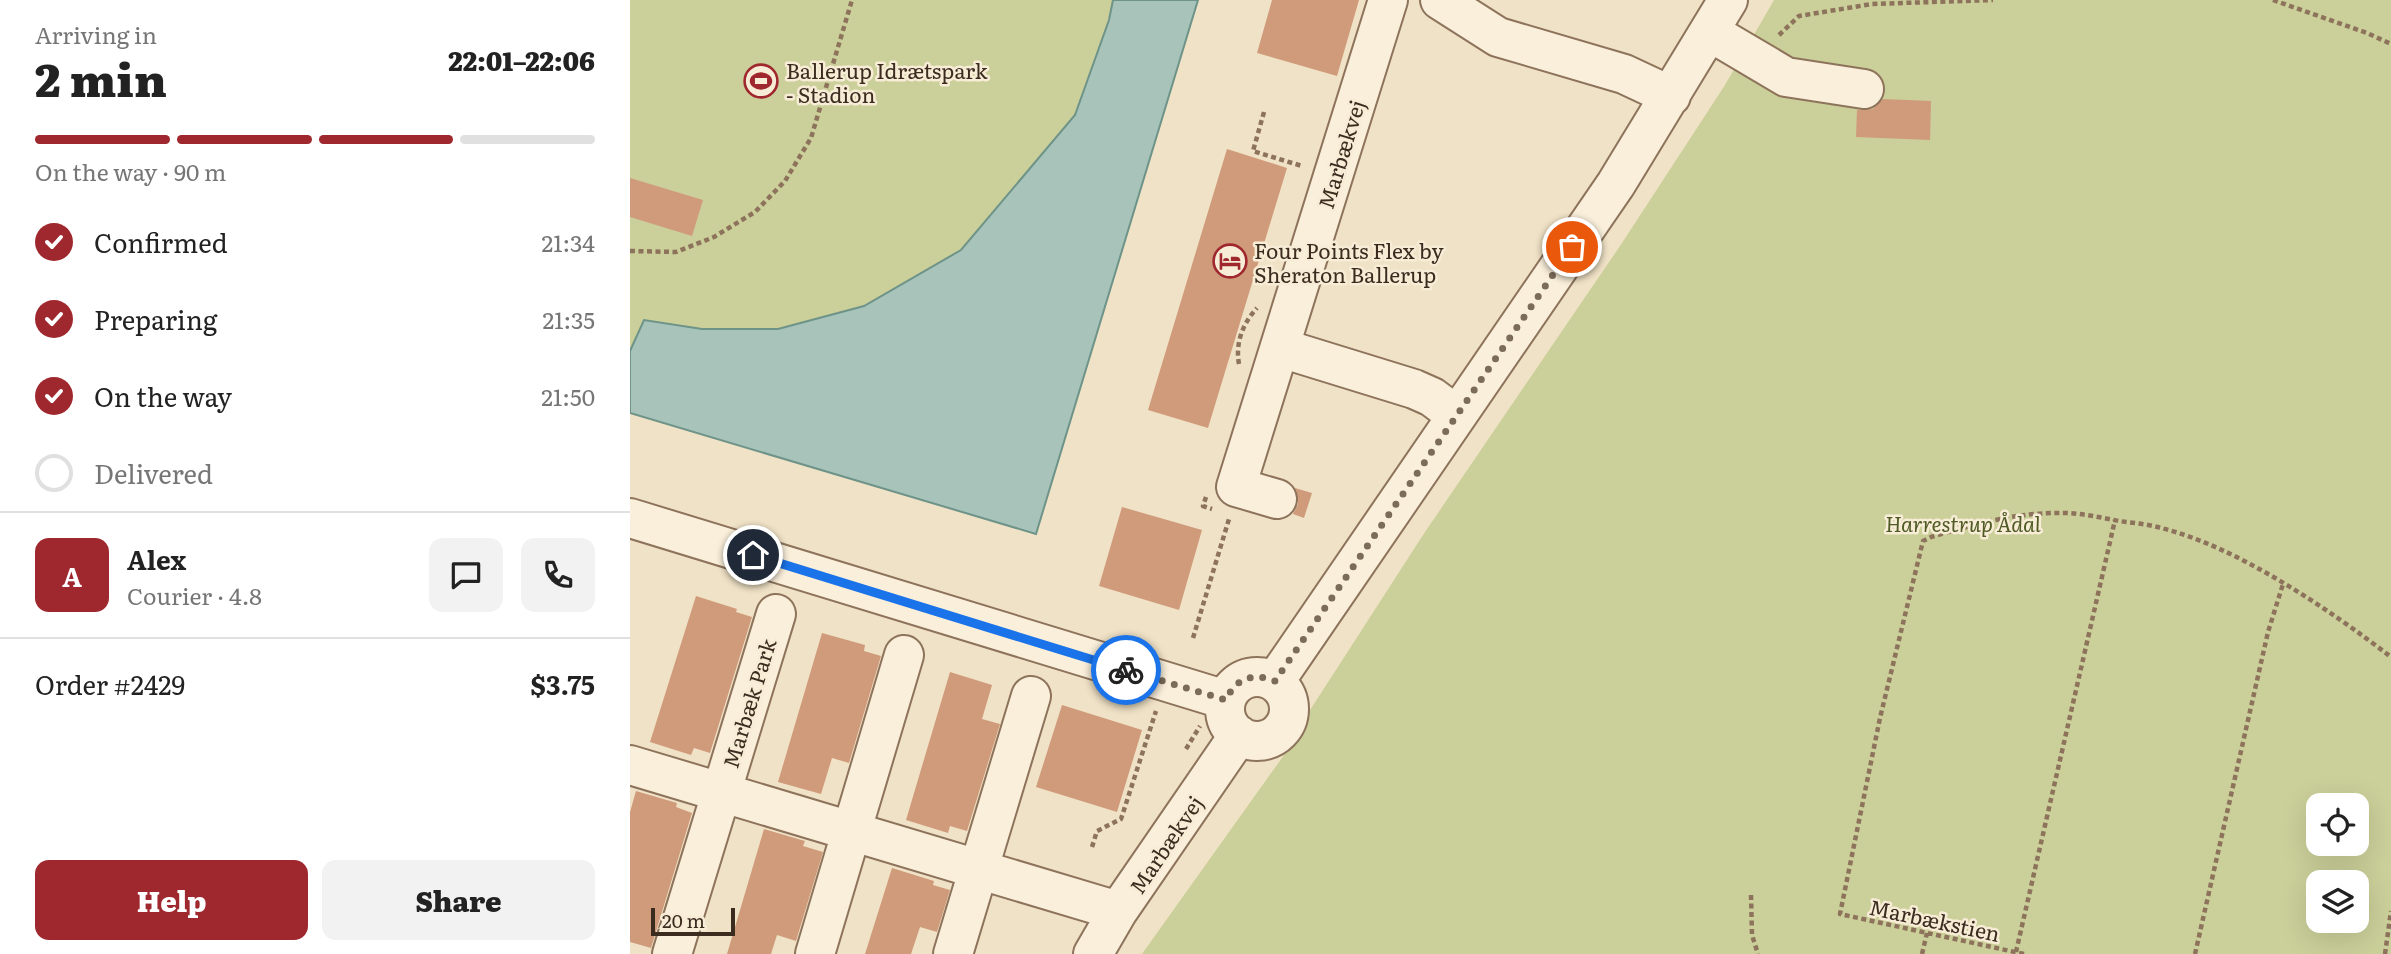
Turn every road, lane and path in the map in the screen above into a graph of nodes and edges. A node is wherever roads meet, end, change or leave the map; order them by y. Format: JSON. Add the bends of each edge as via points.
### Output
{"nodes":[{"id":1,"x":852,"y":0,"type":"edge"},
{"id":2,"x":1388,"y":0,"type":"edge"},
{"id":3,"x":1440,"y":0,"type":"edge"},
{"id":4,"x":1993,"y":0,"type":"edge"},
{"id":5,"x":2273,"y":0,"type":"edge"},
{"id":6,"x":1719,"y":16,"type":"edge"},
{"id":7,"x":2391,"y":44,"type":"edge"},
{"id":8,"x":1756,"y":58,"type":"junction"},
{"id":9,"x":1864,"y":89,"type":"dead end"},
{"id":10,"x":1671,"y":96,"type":"junction"},
{"id":11,"x":1264,"y":112,"type":"dead end"},
{"id":12,"x":1306,"y":167,"type":"dead end"},
{"id":13,"x":630,"y":251,"type":"edge"},
{"id":14,"x":1281,"y":348,"type":"junction"},
{"id":15,"x":1457,"y":415,"type":"junction"},
{"id":16,"x":1236,"y":487,"type":"junction"},
{"id":17,"x":1277,"y":499,"type":"dead end"},
{"id":18,"x":630,"y":518,"type":"edge"},
{"id":19,"x":2115,"y":520,"type":"junction"},
{"id":20,"x":2283,"y":584,"type":"junction"},
{"id":21,"x":776,"y":614,"type":"dead end"},
{"id":22,"x":1193,"y":638,"type":"dead end"},
{"id":23,"x":904,"y":655,"type":"dead end"},
{"id":24,"x":2391,"y":657,"type":"edge"},
{"id":25,"x":1275,"y":681,"type":"junction"},
{"id":26,"x":1031,"y":696,"type":"dead end"},
{"id":27,"x":1159,"y":705,"type":"dead end"},
{"id":28,"x":1232,"y":718,"type":"junction"},
{"id":29,"x":630,"y":765,"type":"edge"},
{"id":30,"x":721,"y":793,"type":"junction"},
{"id":31,"x":852,"y":831,"type":"junction"},
{"id":32,"x":1092,"y":847,"type":"dead end"},
{"id":33,"x":979,"y":869,"type":"junction"},
{"id":34,"x":1751,"y":895,"type":"dead end"},
{"id":35,"x":1118,"y":911,"type":"junction"},
{"id":36,"x":2391,"y":911,"type":"edge"},
{"id":37,"x":1927,"y":933,"type":"junction"},
{"id":38,"x":2016,"y":952,"type":"junction"},
{"id":39,"x":672,"y":954,"type":"edge"},
{"id":40,"x":815,"y":954,"type":"edge"},
{"id":41,"x":953,"y":954,"type":"edge"},
{"id":42,"x":1093,"y":954,"type":"edge"},
{"id":43,"x":1758,"y":954,"type":"edge"},
{"id":44,"x":1922,"y":954,"type":"edge"},
{"id":45,"x":2024,"y":954,"type":"edge"},
{"id":46,"x":2195,"y":954,"type":"edge"},
{"id":47,"x":2385,"y":954,"type":"edge"}],
"edges":[{"from":1,"to":13,"type":"path","via":[[811,138],[785,181],[755,212],[714,237],[676,252]]},
{"from":2,"to":14,"type":"street","name":"Marbækvej"},
{"from":3,"to":10,"type":"street","via":[[1498,37],[1624,74]]},
{"from":4,"to":8,"type":"path","via":[[1872,4],[1799,16]]},
{"from":5,"to":7,"type":"path"},
{"from":6,"to":8,"type":"street"},
{"from":6,"to":10,"type":"street"},
{"from":8,"to":9,"type":"street","via":[[1786,77]]},
{"from":10,"to":15,"type":"street"},
{"from":11,"to":12,"type":"path","via":[[1253,151]]},
{"from":14,"to":15,"type":"street","via":[[1414,389]]},
{"from":14,"to":16,"type":"street","name":"Marbækvej"},
{"from":15,"to":25,"type":"street"},
{"from":16,"to":17,"type":"street"},
{"from":16,"to":22,"type":"path","via":[[1240,501],[1232,508]]},
{"from":18,"to":28,"type":"street"},
{"from":19,"to":20,"type":"path","via":[[2162,528],[2230,554]]},
{"from":19,"to":37,"type":"path","name":"Marbækstien","via":[[2057,513],[2002,517],[1923,541],[1880,718],[1840,914]]},
{"from":19,"to":38,"type":"path"},
{"from":20,"to":24,"type":"path"},
{"from":20,"to":46,"type":"path"},
{"from":21,"to":30,"type":"street","name":"Marbæk Park"},
{"from":23,"to":31,"type":"street"},
{"from":25,"to":28,"type":"street","via":[[1263,676],[1239,682]]},
{"from":25,"to":28,"type":"street","via":[[1289,699],[1290,712],[1277,735],[1251,741]]},
{"from":26,"to":33,"type":"street"},
{"from":27,"to":32,"type":"path","via":[[1121,819],[1097,831]]},
{"from":28,"to":35,"type":"street","name":"Marbækvej"},
{"from":29,"to":30,"type":"street","name":"Marbæk Park"},
{"from":30,"to":31,"type":"street","name":"Marbæk Park"},
{"from":30,"to":39,"type":"street","name":"Marbæk Park"},
{"from":31,"to":33,"type":"street","name":"Marbæk Park"},
{"from":31,"to":40,"type":"street"},
{"from":33,"to":35,"type":"street","name":"Marbæk Park"},
{"from":33,"to":41,"type":"street"},
{"from":34,"to":43,"type":"path","via":[[1752,935]]},
{"from":35,"to":42,"type":"street","name":"Marbækvej"},
{"from":36,"to":47,"type":"path"},
{"from":37,"to":38,"type":"path","name":"Marbækstien"},
{"from":37,"to":44,"type":"path"},
{"from":38,"to":45,"type":"path","name":"Marbækstien"}]}
